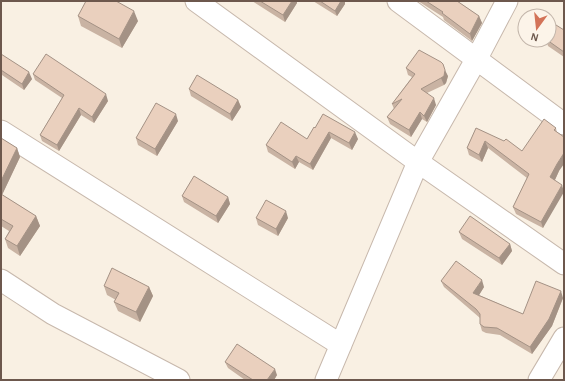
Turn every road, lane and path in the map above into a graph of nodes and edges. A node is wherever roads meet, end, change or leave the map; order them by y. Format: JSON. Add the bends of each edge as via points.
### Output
{"nodes":[{"id":1,"x":196,"y":1,"type":"edge"},
{"id":2,"x":398,"y":1,"type":"edge"},
{"id":3,"x":507,"y":1,"type":"edge"},
{"id":4,"x":477,"y":58,"type":"junction"},
{"id":5,"x":564,"y":124,"type":"edge"},
{"id":6,"x":1,"y":131,"type":"edge"},
{"id":7,"x":418,"y":162,"type":"junction"},
{"id":8,"x":564,"y":264,"type":"edge"},
{"id":9,"x":1,"y":280,"type":"edge"},
{"id":10,"x":564,"y":338,"type":"edge"},
{"id":11,"x":341,"y":345,"type":"junction"},
{"id":12,"x":179,"y":380,"type":"edge"},
{"id":13,"x":326,"y":380,"type":"edge"},
{"id":14,"x":539,"y":380,"type":"edge"}],
"edges":[{"from":1,"to":7,"type":"street"},
{"from":2,"to":4,"type":"street"},
{"from":3,"to":4,"type":"street"},
{"from":4,"to":5,"type":"street"},
{"from":4,"to":7,"type":"street"},
{"from":6,"to":11,"type":"street"},
{"from":7,"to":8,"type":"street"},
{"from":7,"to":11,"type":"street"},
{"from":9,"to":12,"type":"street","via":[[53,314]]},
{"from":10,"to":14,"type":"street"},
{"from":11,"to":13,"type":"street"}]}
